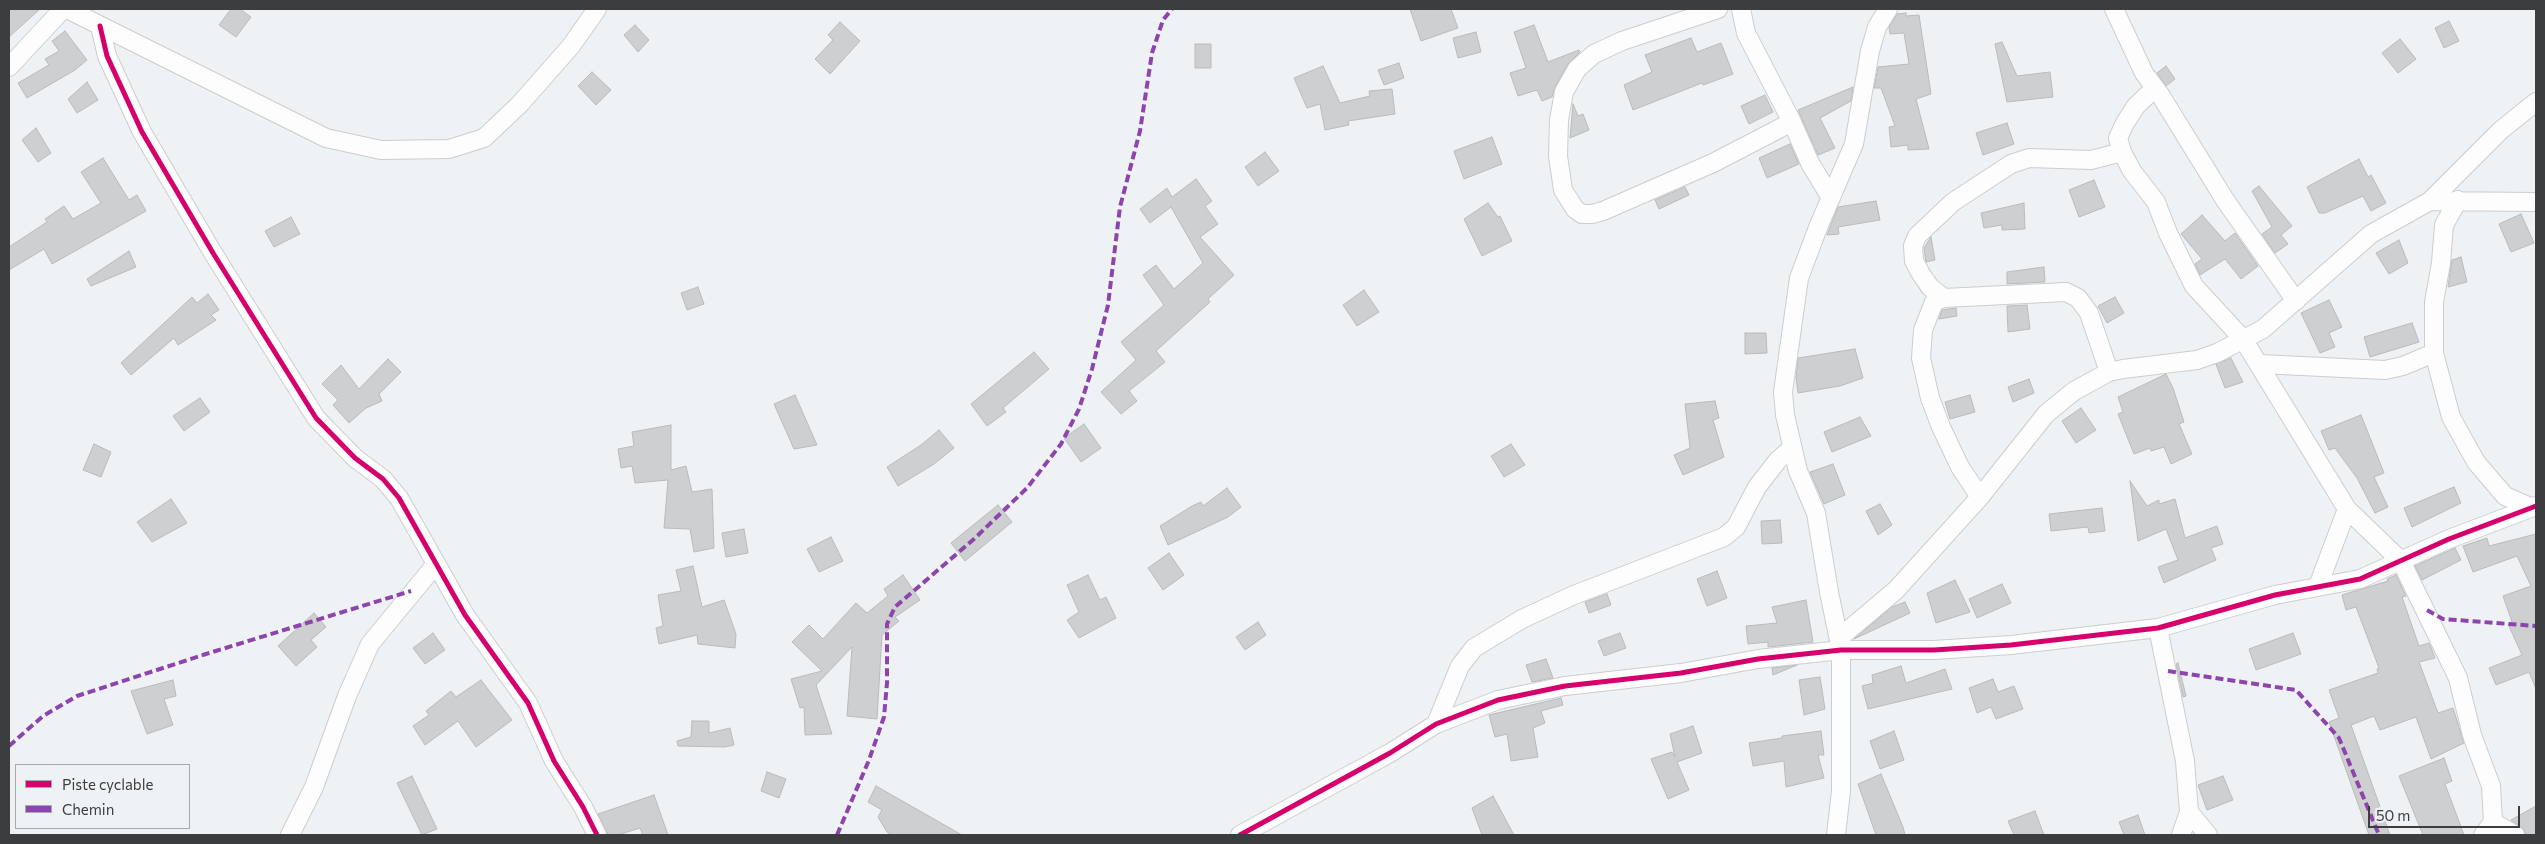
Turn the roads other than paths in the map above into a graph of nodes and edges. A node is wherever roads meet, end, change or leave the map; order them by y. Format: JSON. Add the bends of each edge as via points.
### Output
{"nodes":[{"id":1,"x":63,"y":9,"type":"edge"},
{"id":2,"x":67,"y":9,"type":"edge"},
{"id":3,"x":597,"y":9,"type":"edge"},
{"id":4,"x":1718,"y":9,"type":"edge"},
{"id":5,"x":1741,"y":9,"type":"edge"},
{"id":6,"x":1888,"y":9,"type":"edge"},
{"id":7,"x":2114,"y":9,"type":"edge"},
{"id":8,"x":100,"y":26,"type":"junction"},
{"id":9,"x":9,"y":67,"type":"edge"},
{"id":10,"x":2155,"y":88,"type":"junction"},
{"id":11,"x":2536,"y":102,"type":"edge"},
{"id":12,"x":1792,"y":122,"type":"junction"},
{"id":13,"x":2122,"y":152,"type":"junction"},
{"id":14,"x":1831,"y":198,"type":"junction"},
{"id":15,"x":2458,"y":200,"type":"junction"},
{"id":16,"x":2430,"y":201,"type":"junction"},
{"id":17,"x":2536,"y":202,"type":"edge"},
{"id":18,"x":1944,"y":298,"type":"junction"},
{"id":19,"x":2296,"y":301,"type":"junction"},
{"id":20,"x":2244,"y":339,"type":"junction"},
{"id":21,"x":2434,"y":353,"type":"junction"},
{"id":22,"x":2260,"y":364,"type":"junction"},
{"id":23,"x":2108,"y":372,"type":"junction"},
{"id":24,"x":1792,"y":448,"type":"junction"},
{"id":25,"x":1980,"y":496,"type":"junction"},
{"id":26,"x":2533,"y":507,"type":"edge"},
{"id":27,"x":2347,"y":509,"type":"junction"},
{"id":28,"x":2401,"y":561,"type":"junction"},
{"id":29,"x":436,"y":564,"type":"junction"},
{"id":30,"x":2318,"y":586,"type":"junction"},
{"id":31,"x":2158,"y":628,"type":"junction"},
{"id":32,"x":1840,"y":644,"type":"junction"},
{"id":33,"x":1436,"y":724,"type":"junction"},
{"id":34,"x":2189,"y":812,"type":"junction"},
{"id":35,"x":2488,"y":828,"type":"edge"},
{"id":36,"x":290,"y":835,"type":"edge"},
{"id":37,"x":597,"y":835,"type":"edge"},
{"id":38,"x":1240,"y":835,"type":"edge"},
{"id":39,"x":1836,"y":835,"type":"edge"},
{"id":40,"x":2181,"y":835,"type":"edge"},
{"id":41,"x":2208,"y":835,"type":"edge"},
{"id":42,"x":2515,"y":835,"type":"edge"}],
"edges":[{"from":1,"to":9,"type":"street"},
{"from":2,"to":8,"type":"street"},
{"from":3,"to":8,"type":"street","via":[[571,46],[512,112],[484,138],[449,149],[381,150],[326,138]]},
{"from":4,"to":12,"type":"street","via":[[1622,41],[1594,54],[1577,69],[1564,92],[1558,156],[1563,190],[1575,209],[1582,214],[1603,211],[1713,163]]},
{"from":5,"to":12,"type":"street","via":[[1746,33]]},
{"from":6,"to":14,"type":"street","via":[[1877,27],[1870,51],[1854,144]]},
{"from":7,"to":10,"type":"street","via":[[2144,73]]},
{"from":8,"to":29,"type":"street","via":[[107,56],[142,132],[276,355],[316,418],[399,498]]},
{"from":10,"to":13,"type":"street","via":[[2136,106],[2125,123],[2118,138]]},
{"from":10,"to":19,"type":"street","via":[[2225,200]]},
{"from":11,"to":16,"type":"street","via":[[2501,130]]},
{"from":12,"to":14,"type":"street","via":[[1810,163]]},
{"from":13,"to":18,"type":"street","via":[[2091,160],[2029,158],[2011,164],[1953,202],[1917,236],[1913,246],[1914,261],[1921,274]]},
{"from":13,"to":20,"type":"street","via":[[2156,202],[2194,286]]},
{"from":14,"to":24,"type":"street","via":[[1799,278],[1783,392]]},
{"from":15,"to":16,"type":"street"},
{"from":15,"to":17,"type":"street"},
{"from":15,"to":21,"type":"street","via":[[2444,225],[2434,302]]},
{"from":16,"to":19,"type":"street","via":[[2371,234]]},
{"from":18,"to":23,"type":"street","via":[[2066,292],[2078,298],[2089,313]]},
{"from":18,"to":25,"type":"street","via":[[1934,302],[1930,309],[1923,330],[1921,358],[1941,427],[1960,467]]},
{"from":19,"to":20,"type":"street","via":[[2263,329]]},
{"from":20,"to":22,"type":"street"},
{"from":20,"to":23,"type":"street","via":[[2197,360]]},
{"from":21,"to":22,"type":"street","via":[[2385,370]]},
{"from":21,"to":26,"type":"street","via":[[2451,417],[2476,462],[2505,496]]},
{"from":22,"to":27,"type":"street"},
{"from":23,"to":25,"type":"street","via":[[2074,390],[2046,414]]},
{"from":24,"to":32,"type":"street","via":[[1816,513]]},
{"from":24,"to":33,"type":"street","via":[[1757,487],[1736,528],[1724,537],[1574,596],[1522,620],[1474,648],[1460,666]]},
{"from":25,"to":32,"type":"street","via":[[1896,590]]},
{"from":26,"to":28,"type":"street","via":[[2448,539]]},
{"from":27,"to":28,"type":"street"},
{"from":27,"to":30,"type":"street"},
{"from":28,"to":30,"type":"street","via":[[2360,579]]},
{"from":28,"to":35,"type":"street","via":[[2458,678],[2472,736],[2491,786]]},
{"from":29,"to":36,"type":"street","via":[[370,644],[347,696],[314,788]]},
{"from":29,"to":37,"type":"street","via":[[465,615],[528,703],[554,761]]},
{"from":30,"to":31,"type":"street"},
{"from":31,"to":32,"type":"street","via":[[2011,645],[1934,650]]},
{"from":31,"to":34,"type":"street","via":[[2185,761]]},
{"from":32,"to":33,"type":"street","via":[[1681,673],[1565,686],[1498,700]]},
{"from":32,"to":39,"type":"street","via":[[1841,791]]},
{"from":33,"to":38,"type":"street","via":[[1390,753]]},
{"from":34,"to":40,"type":"street"},
{"from":34,"to":41,"type":"street"},
{"from":35,"to":42,"type":"street"}]}
